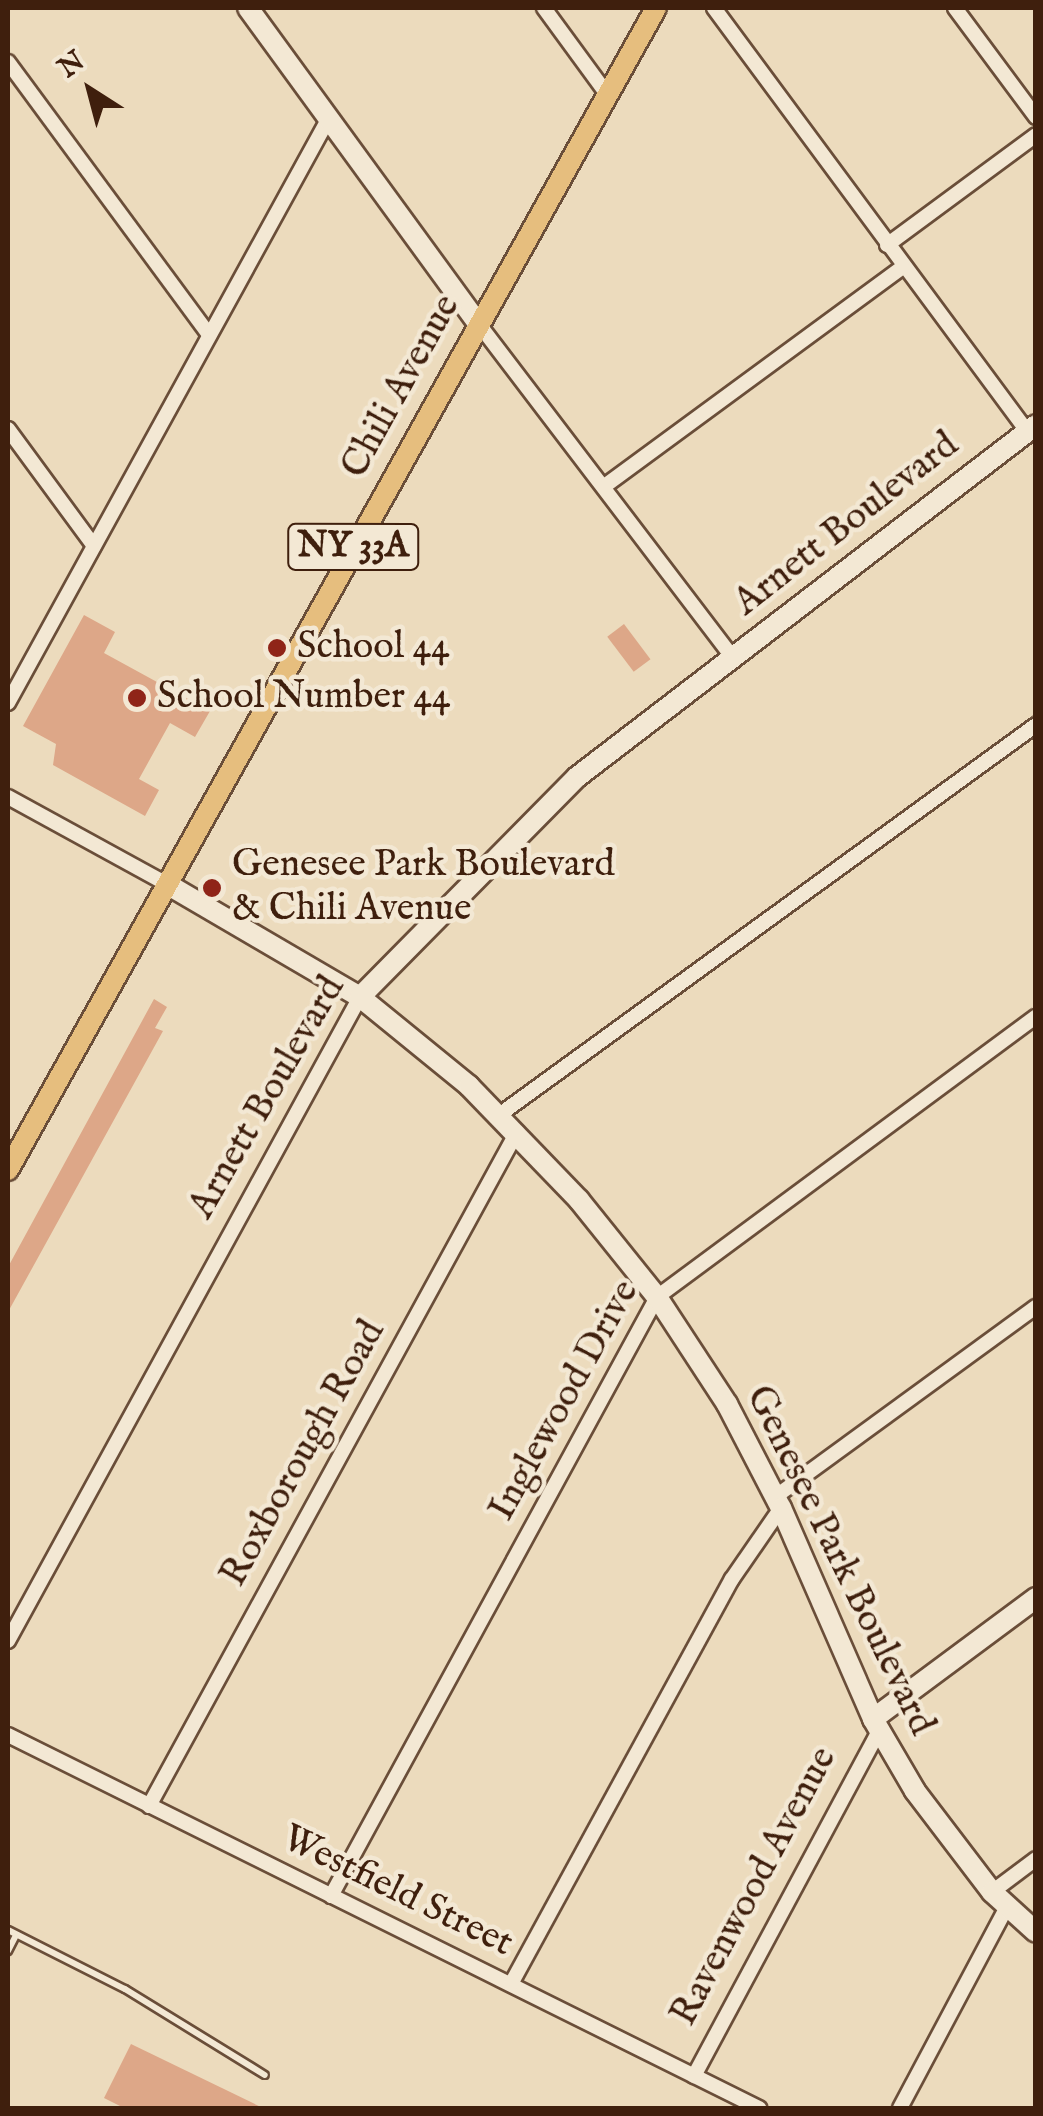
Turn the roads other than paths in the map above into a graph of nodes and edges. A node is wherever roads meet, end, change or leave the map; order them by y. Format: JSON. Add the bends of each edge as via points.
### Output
{"nodes":[{"id":1,"x":248,"y":8,"type":"edge"},
{"id":2,"x":544,"y":8,"type":"edge"},
{"id":3,"x":656,"y":8,"type":"edge"},
{"id":4,"x":714,"y":8,"type":"edge"},
{"id":5,"x":954,"y":8,"type":"edge"},
{"id":6,"x":8,"y":62,"type":"edge"},
{"id":7,"x":607,"y":94,"type":"junction"},
{"id":8,"x":1036,"y":117,"type":"edge"},
{"id":9,"x":329,"y":118,"type":"junction"},
{"id":10,"x":1036,"y":135,"type":"edge"},
{"id":11,"x":887,"y":245,"type":"junction"},
{"id":12,"x":903,"y":266,"type":"junction"},
{"id":13,"x":478,"y":323,"type":"junction"},
{"id":14,"x":209,"y":335,"type":"junction"},
{"id":15,"x":8,"y":428,"type":"edge"},
{"id":16,"x":1031,"y":428,"type":"edge"},
{"id":17,"x":606,"y":485,"type":"junction"},
{"id":18,"x":94,"y":546,"type":"junction"},
{"id":19,"x":732,"y":658,"type":"junction"},
{"id":20,"x":8,"y":703,"type":"edge"},
{"id":21,"x":1036,"y":724,"type":"edge"},
{"id":22,"x":8,"y":797,"type":"edge"},
{"id":23,"x":165,"y":883,"type":"junction"},
{"id":24,"x":360,"y":997,"type":"junction"},
{"id":25,"x":1036,"y":1017,"type":"edge"},
{"id":26,"x":499,"y":1115,"type":"junction"},
{"id":27,"x":517,"y":1132,"type":"junction"},
{"id":28,"x":8,"y":1170,"type":"edge"},
{"id":29,"x":657,"y":1297,"type":"junction"},
{"id":30,"x":1036,"y":1306,"type":"edge"},
{"id":31,"x":778,"y":1502,"type":"junction"},
{"id":32,"x":1036,"y":1598,"type":"edge"},
{"id":33,"x":8,"y":1641,"type":"edge"},
{"id":34,"x":876,"y":1725,"type":"junction"},
{"id":35,"x":8,"y":1735,"type":"edge"},
{"id":36,"x":149,"y":1806,"type":"junction"},
{"id":37,"x":1036,"y":1860,"type":"edge"},
{"id":38,"x":331,"y":1896,"type":"junction"},
{"id":39,"x":999,"y":1899,"type":"junction"},
{"id":40,"x":8,"y":1930,"type":"edge"},
{"id":41,"x":1036,"y":1932,"type":"edge"},
{"id":42,"x":16,"y":1935,"type":"junction"},
{"id":43,"x":8,"y":1951,"type":"edge"},
{"id":44,"x":512,"y":1984,"type":"junction"},
{"id":45,"x":265,"y":2075,"type":"dead end"},
{"id":46,"x":694,"y":2076,"type":"junction"},
{"id":47,"x":759,"y":2108,"type":"edge"},
{"id":48,"x":900,"y":2108,"type":"edge"}],
"edges":[{"from":1,"to":9,"type":"street"},
{"from":2,"to":7,"type":"street"},
{"from":3,"to":7,"type":"main road","name":"Chili Avenue","number":"NY 33A"},
{"from":4,"to":11,"type":"street"},
{"from":5,"to":8,"type":"street"},
{"from":6,"to":14,"type":"street"},
{"from":7,"to":13,"type":"main road","name":"Chili Avenue","number":"NY 33A"},
{"from":9,"to":13,"type":"street"},
{"from":9,"to":14,"type":"street"},
{"from":10,"to":11,"type":"street"},
{"from":11,"to":12,"type":"street"},
{"from":12,"to":16,"type":"street"},
{"from":12,"to":17,"type":"street"},
{"from":13,"to":17,"type":"street"},
{"from":13,"to":23,"type":"main road","name":"Chili Avenue","number":"NY 33A"},
{"from":14,"to":18,"type":"street"},
{"from":15,"to":18,"type":"street"},
{"from":16,"to":19,"type":"street","name":"Arnett Boulevard"},
{"from":17,"to":19,"type":"street"},
{"from":18,"to":20,"type":"street"},
{"from":19,"to":24,"type":"street","name":"Arnett Boulevard","via":[[539,809]]},
{"from":21,"to":26,"type":"street"},
{"from":22,"to":23,"type":"street"},
{"from":23,"to":24,"type":"street","name":"Genesee Park Boulevard"},
{"from":23,"to":28,"type":"main road","name":"Chili Avenue","number":"NY 33A"},
{"from":24,"to":26,"type":"street","name":"Genesee Park Boulevard"},
{"from":24,"to":33,"type":"street","name":"Arnett Boulevard"},
{"from":25,"to":29,"type":"street","name":"Inglewood Drive"},
{"from":26,"to":27,"type":"street","name":"Genesee Park Boulevard"},
{"from":27,"to":29,"type":"street","name":"Genesee Park Boulevard"},
{"from":27,"to":36,"type":"street","name":"Roxborough Road"},
{"from":29,"to":31,"type":"street","name":"Genesee Park Boulevard","via":[[726,1404]]},
{"from":29,"to":38,"type":"street","name":"Inglewood Drive"},
{"from":30,"to":31,"type":"street"},
{"from":31,"to":34,"type":"street","name":"Genesee Park Boulevard"},
{"from":31,"to":44,"type":"street"},
{"from":32,"to":34,"type":"street","name":"Ravenwood Avenue"},
{"from":34,"to":39,"type":"street","name":"Genesee Park Boulevard","via":[[936,1823]]},
{"from":34,"to":46,"type":"street","name":"Ravenwood Avenue"},
{"from":35,"to":36,"type":"street","name":"Westfield Street"},
{"from":36,"to":38,"type":"street","name":"Westfield Street"},
{"from":37,"to":39,"type":"street"},
{"from":38,"to":44,"type":"street","name":"Westfield Street"},
{"from":39,"to":41,"type":"street","name":"Genesee Park Boulevard"},
{"from":39,"to":48,"type":"street"},
{"from":40,"to":42,"type":"lane"},
{"from":42,"to":43,"type":"lane"},
{"from":42,"to":45,"type":"lane","via":[[124,1989]]},
{"from":44,"to":46,"type":"street","name":"Westfield Street"},
{"from":46,"to":47,"type":"street","name":"Westfield Street"}]}
